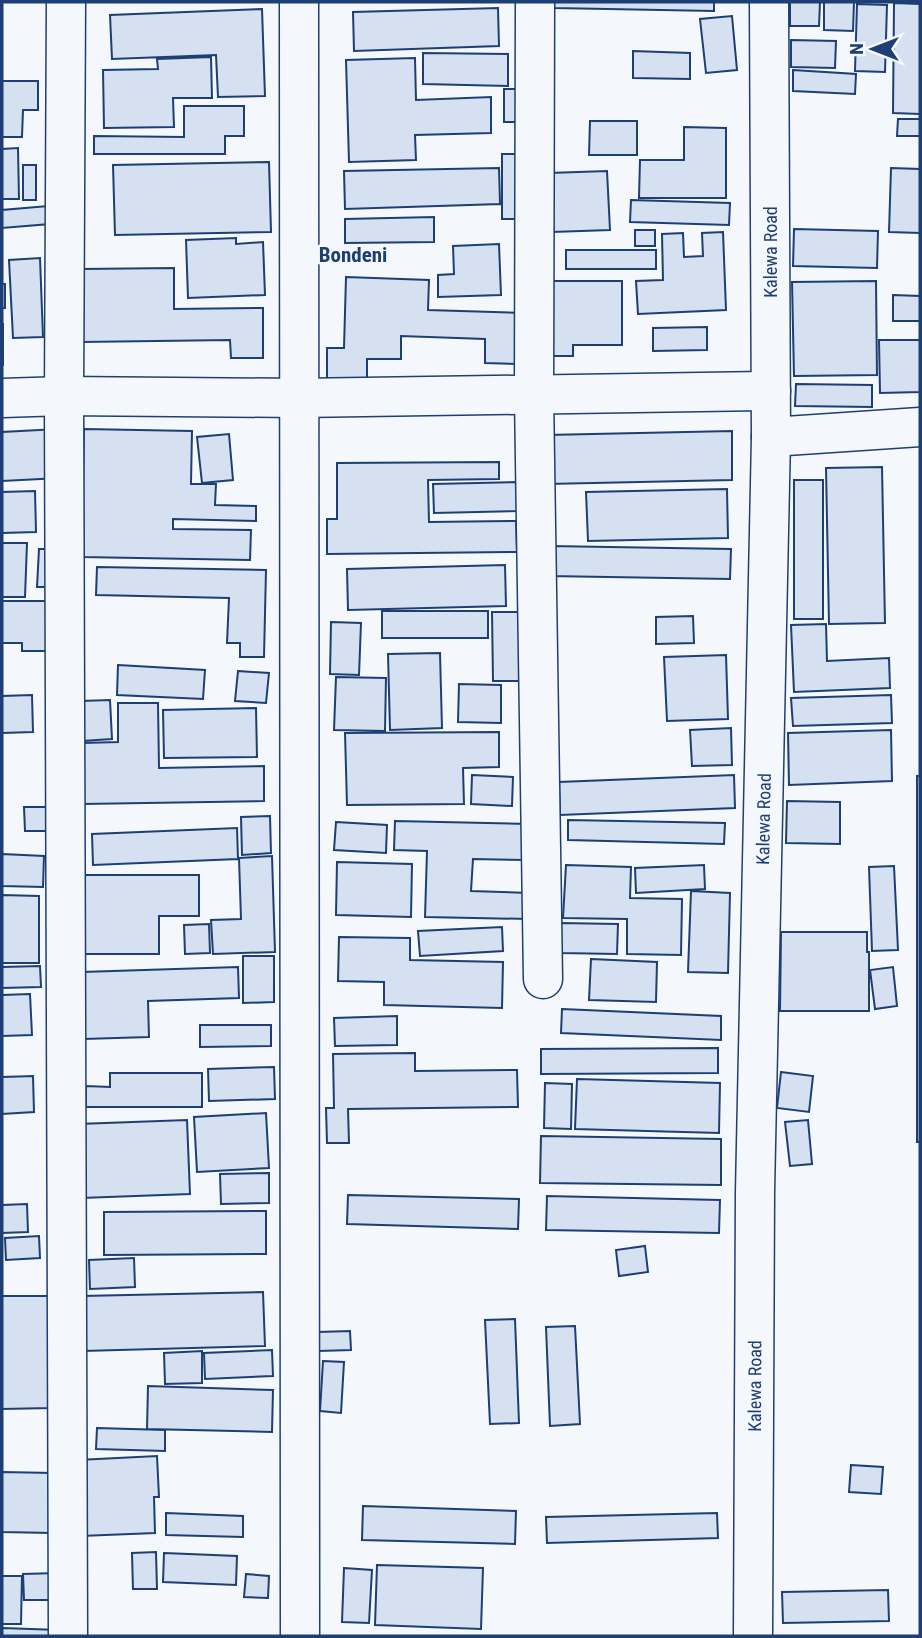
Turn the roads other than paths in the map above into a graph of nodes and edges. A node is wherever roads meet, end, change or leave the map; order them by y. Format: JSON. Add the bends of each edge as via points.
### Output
{"nodes":[{"id":1,"x":66,"y":2,"type":"edge"},
{"id":2,"x":299,"y":2,"type":"edge"},
{"id":3,"x":535,"y":2,"type":"edge"},
{"id":4,"x":769,"y":2,"type":"edge"},
{"id":5,"x":771,"y":391,"type":"junction"},
{"id":6,"x":534,"y":395,"type":"junction"},
{"id":7,"x":64,"y":396,"type":"junction"},
{"id":8,"x":2,"y":398,"type":"edge"},
{"id":9,"x":299,"y":398,"type":"junction"},
{"id":10,"x":920,"y":427,"type":"edge"},
{"id":11,"x":771,"y":437,"type":"junction"},
{"id":12,"x":542,"y":979,"type":"dead end"},
{"id":13,"x":68,"y":1636,"type":"edge"},
{"id":14,"x":300,"y":1636,"type":"edge"},
{"id":15,"x":753,"y":1636,"type":"edge"}],
"edges":[{"from":1,"to":7,"type":"street"},
{"from":2,"to":9,"type":"street"},
{"from":3,"to":6,"type":"street"},
{"from":4,"to":5,"type":"street","name":"Kalewa Road"},
{"from":5,"to":6,"type":"street"},
{"from":5,"to":11,"type":"street","name":"Kalewa Road"},
{"from":6,"to":9,"type":"street"},
{"from":6,"to":12,"type":"street"},
{"from":7,"to":8,"type":"street"},
{"from":7,"to":9,"type":"street"},
{"from":7,"to":13,"type":"street"},
{"from":9,"to":14,"type":"street"},
{"from":10,"to":11,"type":"street"},
{"from":11,"to":15,"type":"street","name":"Kalewa Road","via":[[755,1192]]}]}
